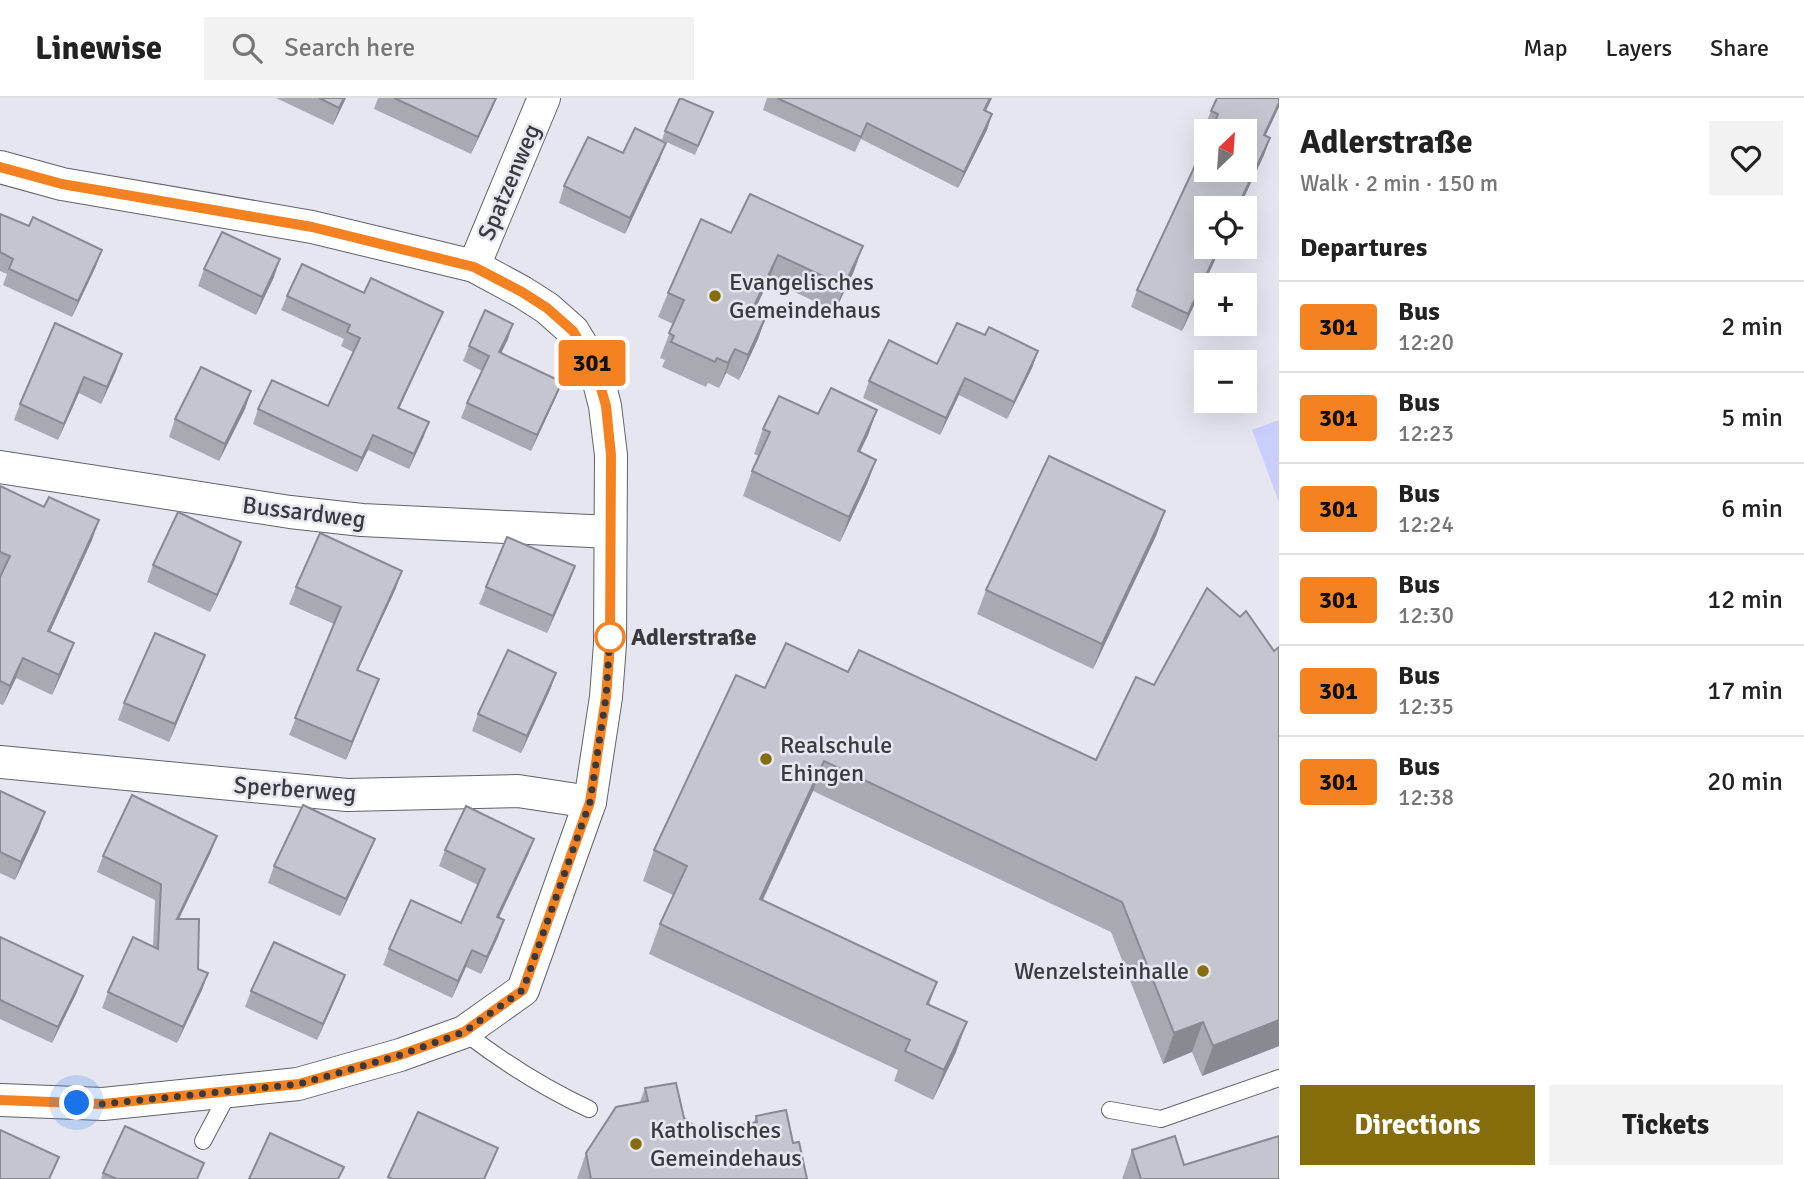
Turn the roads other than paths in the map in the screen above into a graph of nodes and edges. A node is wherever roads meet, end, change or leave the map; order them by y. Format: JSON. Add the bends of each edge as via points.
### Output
{"nodes":[{"id":1,"x":544,"y":98,"type":"edge"},
{"id":2,"x":0,"y":167,"type":"edge"},
{"id":3,"x":474,"y":267,"type":"junction"},
{"id":4,"x":0,"y":467,"type":"edge"},
{"id":5,"x":610,"y":532,"type":"junction"},
{"id":6,"x":0,"y":762,"type":"edge"},
{"id":7,"x":590,"y":802,"type":"junction"},
{"id":8,"x":464,"y":1032,"type":"junction"},
{"id":9,"x":1279,"y":1078,"type":"edge"},
{"id":10,"x":229,"y":1092,"type":"junction"},
{"id":11,"x":0,"y":1100,"type":"edge"},
{"id":12,"x":589,"y":1109,"type":"dead end"},
{"id":13,"x":1110,"y":1110,"type":"dead end"},
{"id":14,"x":203,"y":1140,"type":"dead end"}],
"edges":[{"from":1,"to":3,"type":"street","name":"Spatzenweg"},
{"from":2,"to":3,"type":"street","via":[[62,184],[312,227]]},
{"from":3,"to":5,"type":"street","via":[[547,308],[573,331],[595,367],[606,406],[611,455]]},
{"from":4,"to":5,"type":"street","name":"Bussardweg","via":[[362,520]]},
{"from":5,"to":7,"type":"street","via":[[610,645]]},
{"from":6,"to":7,"type":"street","name":"Sperberweg","via":[[347,796],[518,791]]},
{"from":7,"to":8,"type":"street","via":[[523,990]]},
{"from":8,"to":10,"type":"street","via":[[299,1084]]},
{"from":8,"to":12,"type":"lane","via":[[559,1095]]},
{"from":9,"to":13,"type":"lane","via":[[1161,1119]]},
{"from":10,"to":11,"type":"street","via":[[103,1104]]},
{"from":10,"to":14,"type":"lane"}]}
